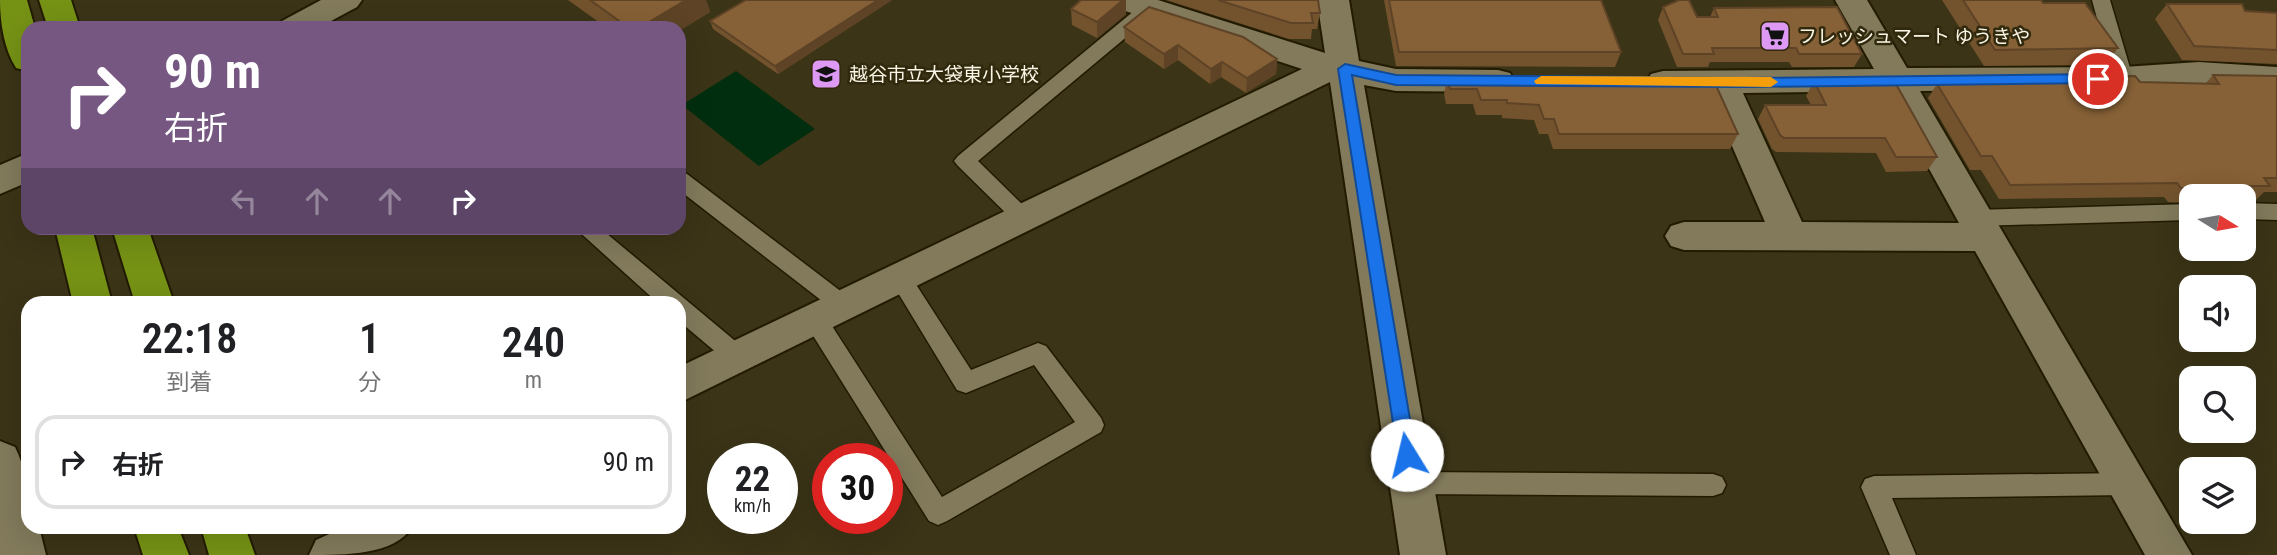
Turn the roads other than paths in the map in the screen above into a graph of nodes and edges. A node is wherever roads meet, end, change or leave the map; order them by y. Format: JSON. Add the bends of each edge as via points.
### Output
{"nodes":[{"id":1,"x":11,"y":0,"type":"edge"},
{"id":2,"x":55,"y":0,"type":"edge"},
{"id":3,"x":346,"y":0,"type":"edge"},
{"id":4,"x":1333,"y":0,"type":"edge"},
{"id":5,"x":1851,"y":0,"type":"edge"},
{"id":6,"x":2101,"y":0,"type":"edge"},
{"id":7,"x":1137,"y":4,"type":"edge"},
{"id":8,"x":62,"y":21,"type":"edge"},
{"id":9,"x":306,"y":21,"type":"edge"},
{"id":10,"x":21,"y":35,"type":"edge"},
{"id":11,"x":1339,"y":68,"type":"junction"},
{"id":12,"x":2123,"y":78,"type":"junction"},
{"id":13,"x":2277,"y":78,"type":"edge"},
{"id":14,"x":1531,"y":81,"type":"edge"},
{"id":15,"x":1626,"y":82,"type":"edge"},
{"id":16,"x":1721,"y":82,"type":"junction"},
{"id":17,"x":1898,"y":82,"type":"junction"},
{"id":18,"x":21,"y":170,"type":"edge"},
{"id":19,"x":0,"y":181,"type":"edge"},
{"id":20,"x":686,"y":185,"type":"edge"},
{"id":21,"x":2256,"y":211,"type":"edge"},
{"id":22,"x":2277,"y":212,"type":"edge"},
{"id":23,"x":2179,"y":213,"type":"edge"},
{"id":24,"x":1024,"y":218,"type":"junction"},
{"id":25,"x":1981,"y":227,"type":"junction"},
{"id":26,"x":76,"y":235,"type":"edge"},
{"id":27,"x":132,"y":235,"type":"edge"},
{"id":28,"x":594,"y":235,"type":"edge"},
{"id":29,"x":1684,"y":236,"type":"dead end"},
{"id":30,"x":1790,"y":236,"type":"junction"},
{"id":31,"x":900,"y":278,"type":"junction"},
{"id":32,"x":91,"y":296,"type":"edge"},
{"id":33,"x":153,"y":296,"type":"edge"},
{"id":34,"x":666,"y":296,"type":"edge"},
{"id":35,"x":830,"y":312,"type":"junction"},
{"id":36,"x":686,"y":313,"type":"edge"},
{"id":37,"x":737,"y":357,"type":"junction"},
{"id":38,"x":686,"y":382,"type":"edge"},
{"id":39,"x":0,"y":460,"type":"edge"},
{"id":40,"x":1412,"y":483,"type":"junction"},
{"id":41,"x":2128,"y":484,"type":"junction"},
{"id":42,"x":1713,"y":485,"type":"dead end"},
{"id":43,"x":158,"y":534,"type":"edge"},
{"id":44,"x":225,"y":534,"type":"edge"},
{"id":45,"x":376,"y":534,"type":"edge"},
{"id":46,"x":23,"y":555,"type":"edge"},
{"id":47,"x":166,"y":555,"type":"edge"},
{"id":48,"x":232,"y":555,"type":"edge"},
{"id":49,"x":332,"y":555,"type":"edge"},
{"id":50,"x":1423,"y":555,"type":"edge"},
{"id":51,"x":1903,"y":555,"type":"edge"},
{"id":52,"x":2169,"y":555,"type":"edge"}],
"edges":[{"from":1,"to":10,"type":"highway"},
{"from":2,"to":8,"type":"highway"},
{"from":3,"to":9,"type":"street"},
{"from":4,"to":11,"type":"street"},
{"from":5,"to":17,"type":"street"},
{"from":6,"to":12,"type":"lane"},
{"from":7,"to":11,"type":"street"},
{"from":7,"to":24,"type":"lane","via":[[965,161]]},
{"from":11,"to":14,"type":"street","via":[[1396,80]]},
{"from":11,"to":24,"type":"street"},
{"from":11,"to":40,"type":"street"},
{"from":12,"to":13,"type":"street","via":[[2199,73]]},
{"from":12,"to":17,"type":"street"},
{"from":15,"to":16,"type":"street"},
{"from":16,"to":17,"type":"street"},
{"from":16,"to":30,"type":"street"},
{"from":17,"to":25,"type":"street"},
{"from":18,"to":19,"type":"street"},
{"from":20,"to":35,"type":"lane"},
{"from":21,"to":22,"type":"lane"},
{"from":23,"to":25,"type":"lane"},
{"from":24,"to":31,"type":"street"},
{"from":25,"to":30,"type":"street"},
{"from":25,"to":41,"type":"street"},
{"from":26,"to":32,"type":"highway"},
{"from":27,"to":33,"type":"highway"},
{"from":28,"to":34,"type":"lane"},
{"from":29,"to":30,"type":"street"},
{"from":31,"to":35,"type":"street"},
{"from":31,"to":35,"type":"lane","via":[[966,383],[1038,354],[1092,425],[939,513]]},
{"from":35,"to":37,"type":"street"},
{"from":36,"to":37,"type":"lane"},
{"from":37,"to":38,"type":"street"},
{"from":39,"to":46,"type":"street"},
{"from":40,"to":42,"type":"lane"},
{"from":40,"to":50,"type":"street"},
{"from":41,"to":51,"type":"lane","via":[[1874,487]]},
{"from":41,"to":52,"type":"street"},
{"from":43,"to":47,"type":"highway"},
{"from":44,"to":48,"type":"highway"},
{"from":45,"to":49,"type":"street"}]}
